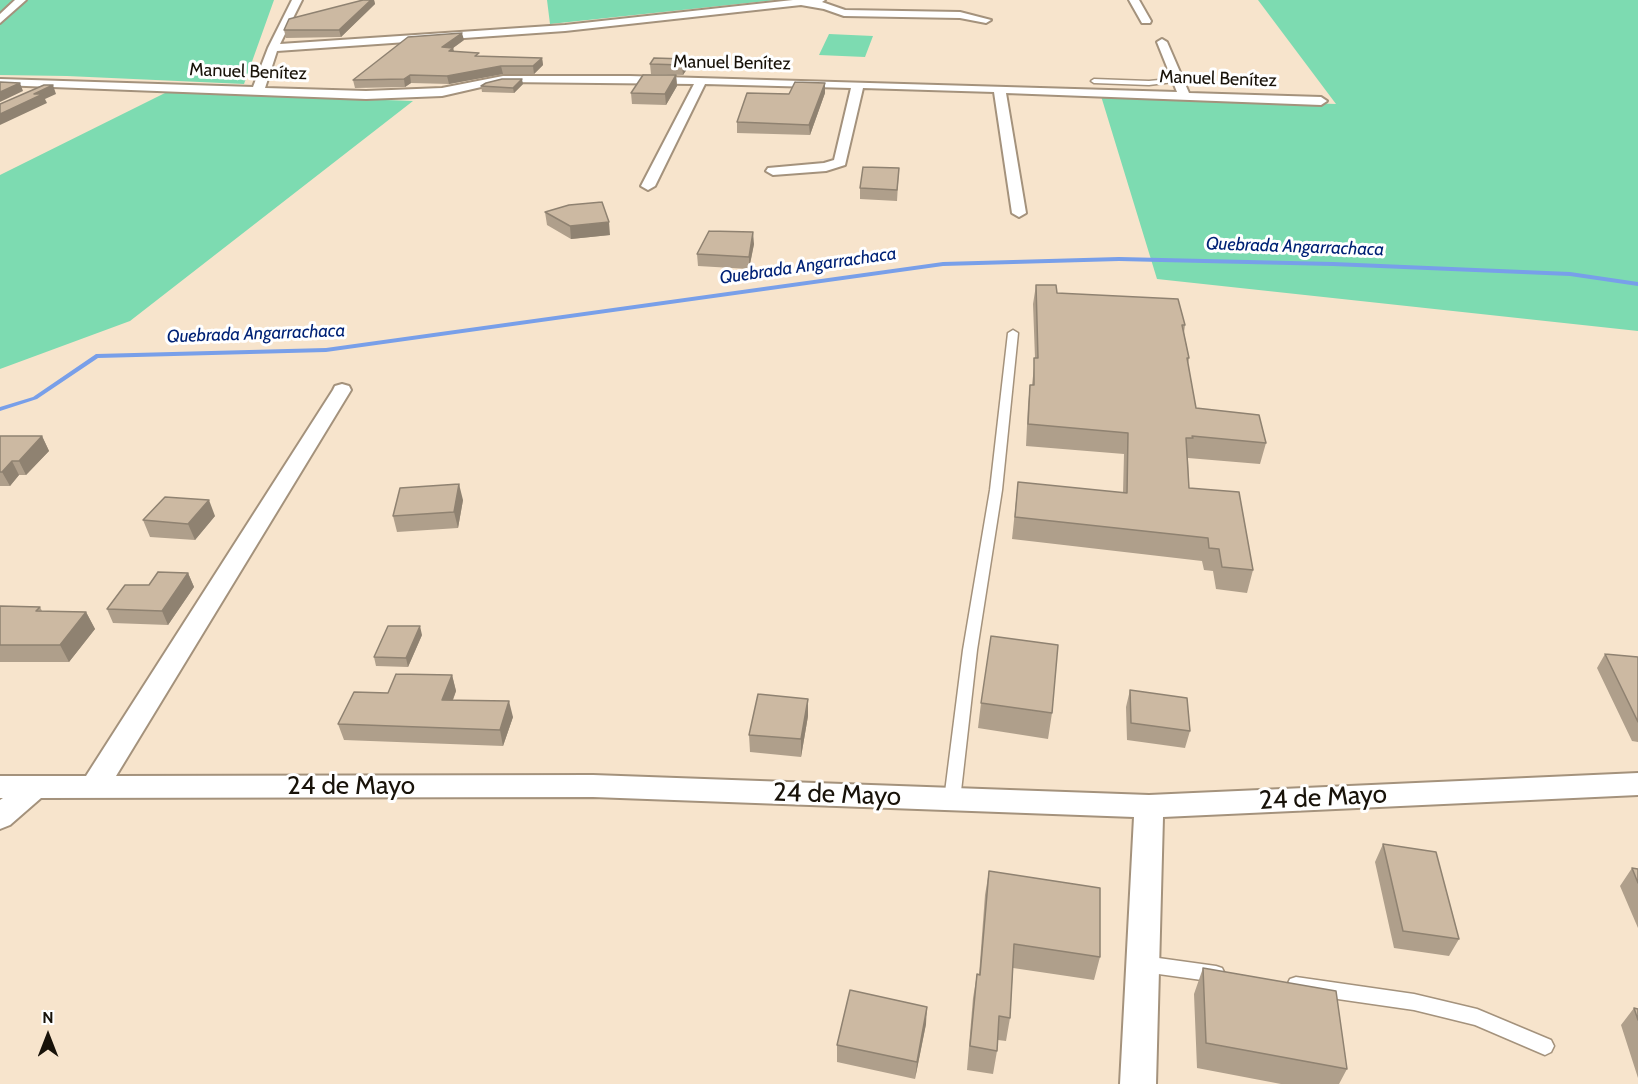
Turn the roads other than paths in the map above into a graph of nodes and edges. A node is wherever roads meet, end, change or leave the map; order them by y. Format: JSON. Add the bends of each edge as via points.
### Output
{"nodes":[{"id":1,"x":21,"y":0,"type":"edge"},
{"id":2,"x":297,"y":0,"type":"edge"},
{"id":3,"x":820,"y":0,"type":"edge"},
{"id":4,"x":1134,"y":0,"type":"edge"},
{"id":5,"x":802,"y":2,"type":"junction"},
{"id":6,"x":0,"y":20,"type":"edge"},
{"id":7,"x":986,"y":20,"type":"dead end"},
{"id":8,"x":1146,"y":21,"type":"dead end"},
{"id":9,"x":1162,"y":42,"type":"dead end"},
{"id":10,"x":273,"y":48,"type":"junction"},
{"id":11,"x":1179,"y":80,"type":"junction"},
{"id":12,"x":701,"y":81,"type":"junction"},
{"id":13,"x":1094,"y":81,"type":"dead end"},
{"id":14,"x":0,"y":82,"type":"edge"},
{"id":15,"x":57,"y":83,"type":"junction"},
{"id":16,"x":858,"y":85,"type":"junction"},
{"id":17,"x":999,"y":89,"type":"junction"},
{"id":18,"x":258,"y":90,"type":"junction"},
{"id":19,"x":28,"y":95,"type":"edge"},
{"id":20,"x":1185,"y":96,"type":"junction"},
{"id":21,"x":1321,"y":101,"type":"dead end"},
{"id":22,"x":773,"y":171,"type":"dead end"},
{"id":23,"x":648,"y":186,"type":"dead end"},
{"id":24,"x":1019,"y":213,"type":"dead end"},
{"id":25,"x":1013,"y":333,"type":"dead end"},
{"id":26,"x":342,"y":390,"type":"dead end"},
{"id":27,"x":1638,"y":784,"type":"edge"},
{"id":28,"x":0,"y":787,"type":"edge"},
{"id":29,"x":35,"y":787,"type":"junction"},
{"id":30,"x":94,"y":787,"type":"junction"},
{"id":31,"x":952,"y":800,"type":"junction"},
{"id":32,"x":1149,"y":806,"type":"junction"},
{"id":33,"x":0,"y":817,"type":"edge"},
{"id":34,"x":1143,"y":964,"type":"junction"},
{"id":35,"x":1233,"y":976,"type":"edge"},
{"id":36,"x":1278,"y":982,"type":"edge"},
{"id":37,"x":1545,"y":1046,"type":"dead end"},
{"id":38,"x":1138,"y":1084,"type":"edge"}],
"edges":[{"from":1,"to":6,"type":"street"},
{"from":2,"to":10,"type":"street"},
{"from":3,"to":5,"type":"street","name":"Manuel Benítez"},
{"from":4,"to":8,"type":"street"},
{"from":5,"to":7,"type":"street","via":[[844,13],[960,15]]},
{"from":5,"to":10,"type":"street","name":"Manuel Benítez","via":[[565,28]]},
{"from":9,"to":11,"type":"street"},
{"from":10,"to":18,"type":"street"},
{"from":11,"to":13,"type":"lane"},
{"from":11,"to":20,"type":"street"},
{"from":12,"to":16,"type":"street","name":"Manuel Benítez"},
{"from":12,"to":18,"type":"street","name":"Manuel Benítez","via":[[503,79],[408,95]]},
{"from":12,"to":23,"type":"street"},
{"from":14,"to":15,"type":"street","name":"Manuel Benítez"},
{"from":15,"to":18,"type":"street","name":"Manuel Benítez"},
{"from":15,"to":19,"type":"street"},
{"from":16,"to":17,"type":"street","name":"Manuel Benítez"},
{"from":16,"to":22,"type":"street","via":[[840,162],[826,167]]},
{"from":17,"to":20,"type":"street","name":"Manuel Benítez"},
{"from":17,"to":24,"type":"street"},
{"from":20,"to":21,"type":"street","name":"Manuel Benítez"},
{"from":25,"to":31,"type":"lane","via":[[996,490],[970,650]]},
{"from":26,"to":30,"type":"street"},
{"from":27,"to":32,"type":"street","name":"24 de Mayo"},
{"from":28,"to":29,"type":"street","name":"24 de Mayo"},
{"from":29,"to":30,"type":"street","name":"24 de Mayo"},
{"from":29,"to":33,"type":"street"},
{"from":30,"to":31,"type":"street","name":"24 de Mayo","via":[[593,786]]},
{"from":31,"to":32,"type":"street","name":"24 de Mayo"},
{"from":32,"to":34,"type":"street"},
{"from":34,"to":35,"type":"lane"},
{"from":34,"to":38,"type":"street"},
{"from":36,"to":37,"type":"lane","via":[[1435,1006],[1477,1017]]}]}
